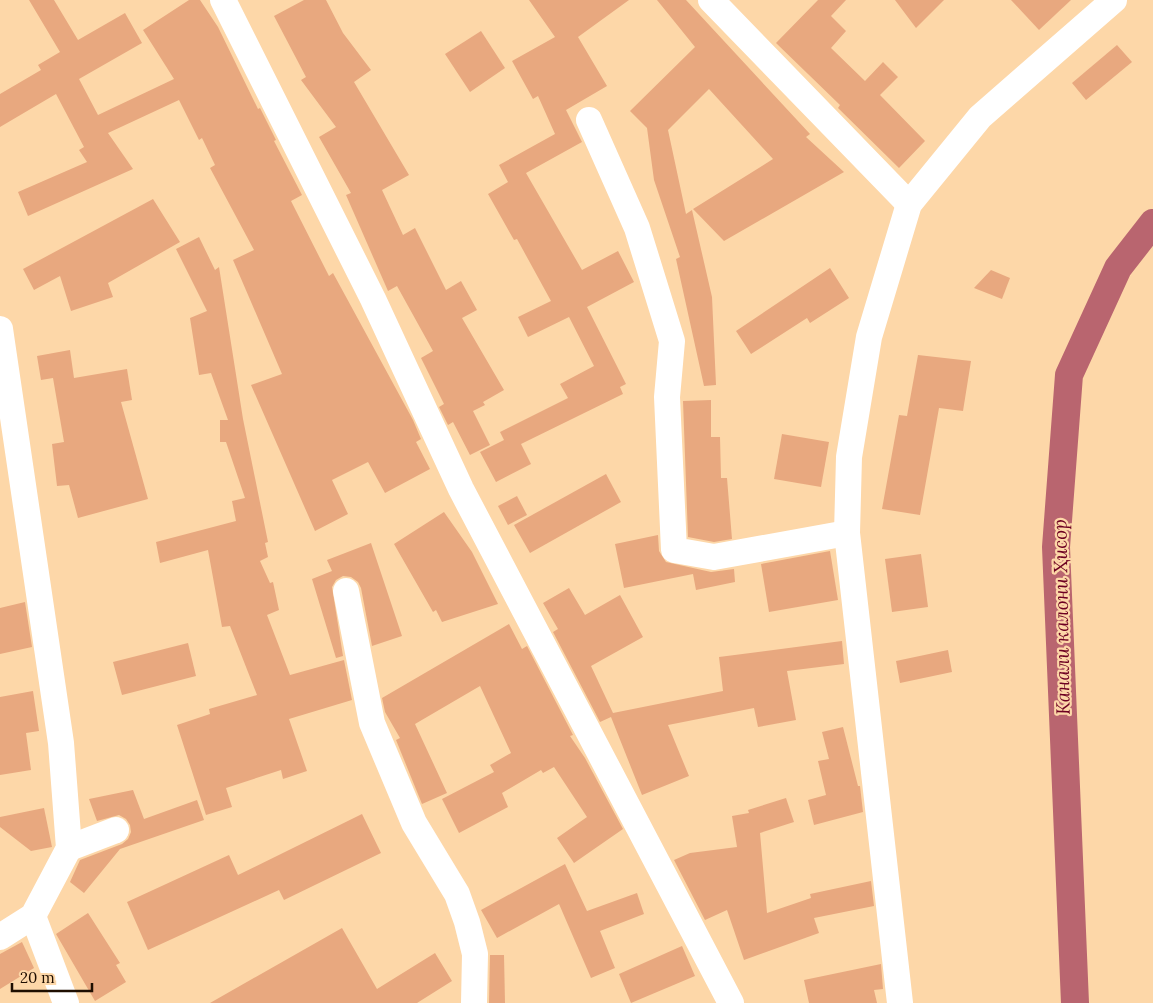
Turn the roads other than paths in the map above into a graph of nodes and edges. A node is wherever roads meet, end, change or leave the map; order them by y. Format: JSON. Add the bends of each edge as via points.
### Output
{"nodes":[{"id":1,"x":223,"y":0,"type":"edge"},
{"id":2,"x":712,"y":0,"type":"edge"},
{"id":3,"x":1114,"y":0,"type":"edge"},
{"id":4,"x":589,"y":120,"type":"dead end"},
{"id":5,"x":909,"y":204,"type":"junction"},
{"id":6,"x":0,"y":330,"type":"edge"},
{"id":7,"x":846,"y":533,"type":"junction"},
{"id":8,"x":346,"y":591,"type":"dead end"},
{"id":9,"x":116,"y":830,"type":"dead end"},
{"id":10,"x":68,"y":848,"type":"junction"},
{"id":11,"x":34,"y":916,"type":"junction"},
{"id":12,"x":0,"y":937,"type":"edge"},
{"id":13,"x":66,"y":1003,"type":"edge"},
{"id":14,"x":474,"y":1003,"type":"edge"},
{"id":15,"x":731,"y":1003,"type":"edge"},
{"id":16,"x":900,"y":1003,"type":"edge"}],
"edges":[{"from":1,"to":15,"type":"street","via":[[373,299],[462,489]]},
{"from":2,"to":5,"type":"street"},
{"from":3,"to":5,"type":"street","via":[[980,117]]},
{"from":4,"to":7,"type":"street","via":[[637,228],[672,341],[667,396],[674,550],[714,558]]},
{"from":5,"to":7,"type":"street","via":[[870,337],[849,457]]},
{"from":6,"to":10,"type":"street","via":[[61,743]]},
{"from":7,"to":16,"type":"street"},
{"from":8,"to":14,"type":"street","via":[[372,724],[414,823],[457,894],[467,922],[475,954]]},
{"from":9,"to":10,"type":"street"},
{"from":10,"to":11,"type":"street"},
{"from":11,"to":12,"type":"street"},
{"from":11,"to":13,"type":"street"}]}
